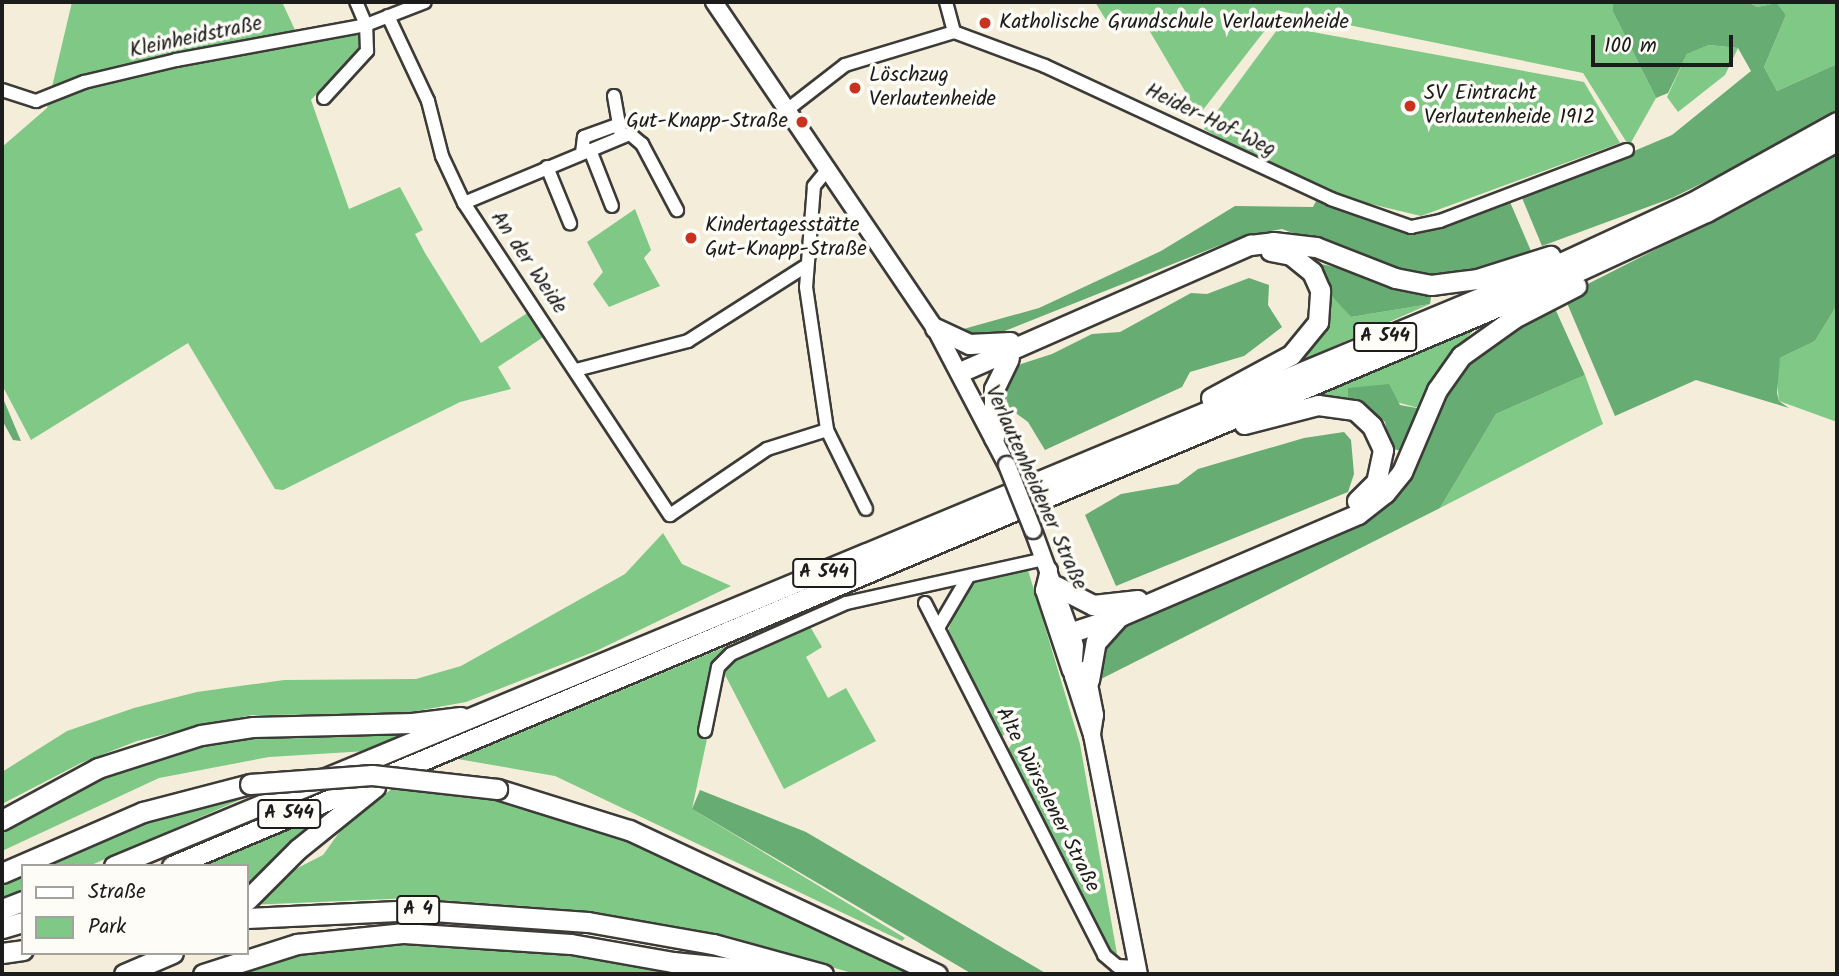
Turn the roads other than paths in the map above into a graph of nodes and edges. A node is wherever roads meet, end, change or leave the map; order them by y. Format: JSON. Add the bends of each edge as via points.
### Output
{"nodes":[{"id":1,"x":356,"y":2,"type":"edge"},
{"id":2,"x":425,"y":2,"type":"edge"},
{"id":3,"x":714,"y":2,"type":"edge"},
{"id":4,"x":946,"y":2,"type":"edge"},
{"id":5,"x":388,"y":16,"type":"junction"},
{"id":6,"x":366,"y":25,"type":"junction"},
{"id":7,"x":954,"y":32,"type":"junction"},
{"id":8,"x":2,"y":90,"type":"edge"},
{"id":9,"x":614,"y":96,"type":"dead end"},
{"id":10,"x":324,"y":98,"type":"dead end"},
{"id":11,"x":787,"y":110,"type":"junction"},
{"id":12,"x":1837,"y":122,"type":"edge"},
{"id":13,"x":620,"y":130,"type":"junction"},
{"id":14,"x":1837,"y":141,"type":"edge"},
{"id":15,"x":1628,"y":150,"type":"dead end"},
{"id":16,"x":586,"y":151,"type":"junction"},
{"id":17,"x":547,"y":167,"type":"junction"},
{"id":18,"x":827,"y":170,"type":"junction"},
{"id":19,"x":464,"y":203,"type":"junction"},
{"id":20,"x":612,"y":206,"type":"dead end"},
{"id":21,"x":677,"y":211,"type":"dead end"},
{"id":22,"x":570,"y":223,"type":"dead end"},
{"id":23,"x":1651,"y":240,"type":"junction"},
{"id":24,"x":1612,"y":241,"type":"junction"},
{"id":25,"x":804,"y":267,"type":"junction"},
{"id":26,"x":935,"y":328,"type":"junction"},
{"id":27,"x":1025,"y":340,"type":"junction"},
{"id":28,"x":1009,"y":358,"type":"junction"},
{"id":29,"x":576,"y":370,"type":"junction"},
{"id":30,"x":963,"y":378,"type":"junction"},
{"id":31,"x":827,"y":430,"type":"junction"},
{"id":32,"x":1200,"y":431,"type":"junction"},
{"id":33,"x":1157,"y":433,"type":"junction"},
{"id":34,"x":994,"y":438,"type":"junction"},
{"id":35,"x":866,"y":509,"type":"dead end"},
{"id":36,"x":1049,"y":572,"type":"junction"},
{"id":37,"x":968,"y":577,"type":"junction"},
{"id":38,"x":1138,"y":600,"type":"junction"},
{"id":39,"x":925,"y":603,"type":"dead end"},
{"id":40,"x":1120,"y":616,"type":"junction"},
{"id":41,"x":938,"y":628,"type":"junction"},
{"id":42,"x":1072,"y":633,"type":"junction"},
{"id":43,"x":1081,"y":678,"type":"junction"},
{"id":44,"x":490,"y":713,"type":"junction"},
{"id":45,"x":705,"y":731,"type":"dead end"},
{"id":46,"x":407,"y":765,"type":"junction"},
{"id":47,"x":2,"y":820,"type":"edge"},
{"id":48,"x":22,"y":864,"type":"edge"},
{"id":49,"x":119,"y":864,"type":"edge"},
{"id":50,"x":177,"y":864,"type":"edge"},
{"id":51,"x":21,"y":865,"type":"edge"},
{"id":52,"x":2,"y":873,"type":"edge"},
{"id":53,"x":248,"y":899,"type":"edge"},
{"id":54,"x":21,"y":902,"type":"edge"},
{"id":55,"x":2,"y":909,"type":"edge"},
{"id":56,"x":248,"y":918,"type":"edge"},
{"id":57,"x":21,"y":923,"type":"edge"},
{"id":58,"x":2,"y":928,"type":"edge"},
{"id":59,"x":21,"y":950,"type":"edge"},
{"id":60,"x":2,"y":953,"type":"edge"},
{"id":61,"x":168,"y":955,"type":"edge"},
{"id":62,"x":1138,"y":971,"type":"edge"},
{"id":63,"x":124,"y":974,"type":"edge"},
{"id":64,"x":204,"y":974,"type":"edge"},
{"id":65,"x":796,"y":974,"type":"edge"},
{"id":66,"x":823,"y":974,"type":"edge"},
{"id":67,"x":937,"y":974,"type":"edge"}],
"edges":[{"from":1,"to":6,"type":"street"},
{"from":2,"to":5,"type":"street","name":"Kleinheidstraße"},
{"from":3,"to":11,"type":"main road","name":"Verlautenheidener Straße"},
{"from":4,"to":7,"type":"street"},
{"from":5,"to":6,"type":"street","name":"Kleinheidstraße"},
{"from":5,"to":19,"type":"street","name":"An der Weide","via":[[428,101],[442,156]]},
{"from":6,"to":8,"type":"street","name":"Kleinheidstraße","via":[[83,82],[36,101]]},
{"from":6,"to":10,"type":"street","via":[[367,51]]},
{"from":7,"to":11,"type":"street","via":[[845,65]]},
{"from":7,"to":15,"type":"street","name":"Heider-Hof-Weg","via":[[1056,71],[1331,199],[1411,227],[1440,221]]},
{"from":9,"to":13,"type":"street"},
{"from":11,"to":18,"type":"main road","name":"Verlautenheidener Straße"},
{"from":12,"to":24,"type":"highway","number":"A 544","via":[[1773,161]]},
{"from":13,"to":16,"type":"street","via":[[584,137]]},
{"from":13,"to":21,"type":"street","via":[[642,144]]},
{"from":14,"to":23,"type":"highway","number":"A 544"},
{"from":16,"to":17,"type":"street"},
{"from":16,"to":20,"type":"street"},
{"from":17,"to":19,"type":"street"},
{"from":17,"to":22,"type":"street"},
{"from":18,"to":25,"type":"street","via":[[814,186]]},
{"from":18,"to":26,"type":"main road","name":"Verlautenheidener Straße"},
{"from":19,"to":29,"type":"street","name":"An der Weide"},
{"from":23,"to":32,"type":"highway","number":"A 544"},
{"from":23,"to":40,"type":"highway","via":[[1615,265],[1514,318],[1461,356],[1437,390],[1402,472],[1358,514]]},
{"from":24,"to":27,"type":"highway","via":[[1477,279],[1431,285],[1395,278],[1317,247],[1273,242],[1250,245]]},
{"from":24,"to":33,"type":"highway","number":"A 544"},
{"from":25,"to":29,"type":"street","via":[[688,341]]},
{"from":25,"to":31,"type":"street"},
{"from":26,"to":27,"type":"highway","via":[[969,344]]},
{"from":26,"to":30,"type":"main road","name":"Verlautenheidener Straße"},
{"from":27,"to":30,"type":"highway"},
{"from":28,"to":30,"type":"highway"},
{"from":28,"to":33,"type":"highway","via":[[1125,310],[1230,258],[1268,251],[1292,255],[1306,265],[1318,283],[1321,302],[1318,323],[1304,344]]},
{"from":28,"to":34,"type":"highway","via":[[994,389]]},
{"from":29,"to":31,"type":"street","name":"An der Weide","via":[[670,516],[767,449]]},
{"from":30,"to":34,"type":"main road","name":"Verlautenheidener Straße"},
{"from":31,"to":35,"type":"street"},
{"from":32,"to":38,"type":"highway","via":[[1309,406],[1346,406],[1366,418],[1377,434],[1383,450],[1381,472],[1371,490],[1339,512]]},
{"from":32,"to":46,"type":"highway","number":"A 544"},
{"from":33,"to":44,"type":"highway","number":"A 544"},
{"from":34,"to":36,"type":"main road","name":"Verlautenheidener Straße","bridge":true},
{"from":36,"to":37,"type":"street"},
{"from":36,"to":38,"type":"highway","via":[[1093,605]]},
{"from":36,"to":42,"type":"main road","name":"Verlautenheidener Straße"},
{"from":36,"to":43,"type":"main road","via":[[1044,590]]},
{"from":37,"to":41,"type":"street"},
{"from":37,"to":45,"type":"street","via":[[846,603],[731,654],[718,667]]},
{"from":38,"to":42,"type":"highway"},
{"from":39,"to":41,"type":"street","name":"Alte Würselener Straße"},
{"from":40,"to":42,"type":"highway"},
{"from":40,"to":43,"type":"highway","via":[[1096,642]]},
{"from":41,"to":62,"type":"street","name":"Alte Würselener Straße","via":[[1104,955],[1117,966]]},
{"from":42,"to":43,"type":"main road","name":"Verlautenheidener Straße"},
{"from":43,"to":62,"type":"main road","name":"Verlautenheidener Straße"},
{"from":44,"to":47,"type":"highway","via":[[412,723],[253,727],[201,735],[98,768]]},
{"from":44,"to":49,"type":"highway","number":"A 544"},
{"from":46,"to":50,"type":"highway","number":"A 544"},
{"from":46,"to":53,"type":"highway","via":[[330,821]]},
{"from":48,"to":67,"type":"highway","bridge":true,"via":[[143,811],[250,784],[372,775],[497,789],[629,830]]},
{"from":51,"to":52,"type":"highway","bridge":true},
{"from":54,"to":55,"type":"highway"},
{"from":56,"to":66,"type":"highway","number":"A 4","via":[[419,910],[589,922],[701,941]]},
{"from":57,"to":58,"type":"highway"},
{"from":59,"to":60,"type":"highway"},
{"from":61,"to":63,"type":"highway"},
{"from":64,"to":65,"type":"highway","via":[[297,944],[393,933],[543,941],[673,962]]}]}
